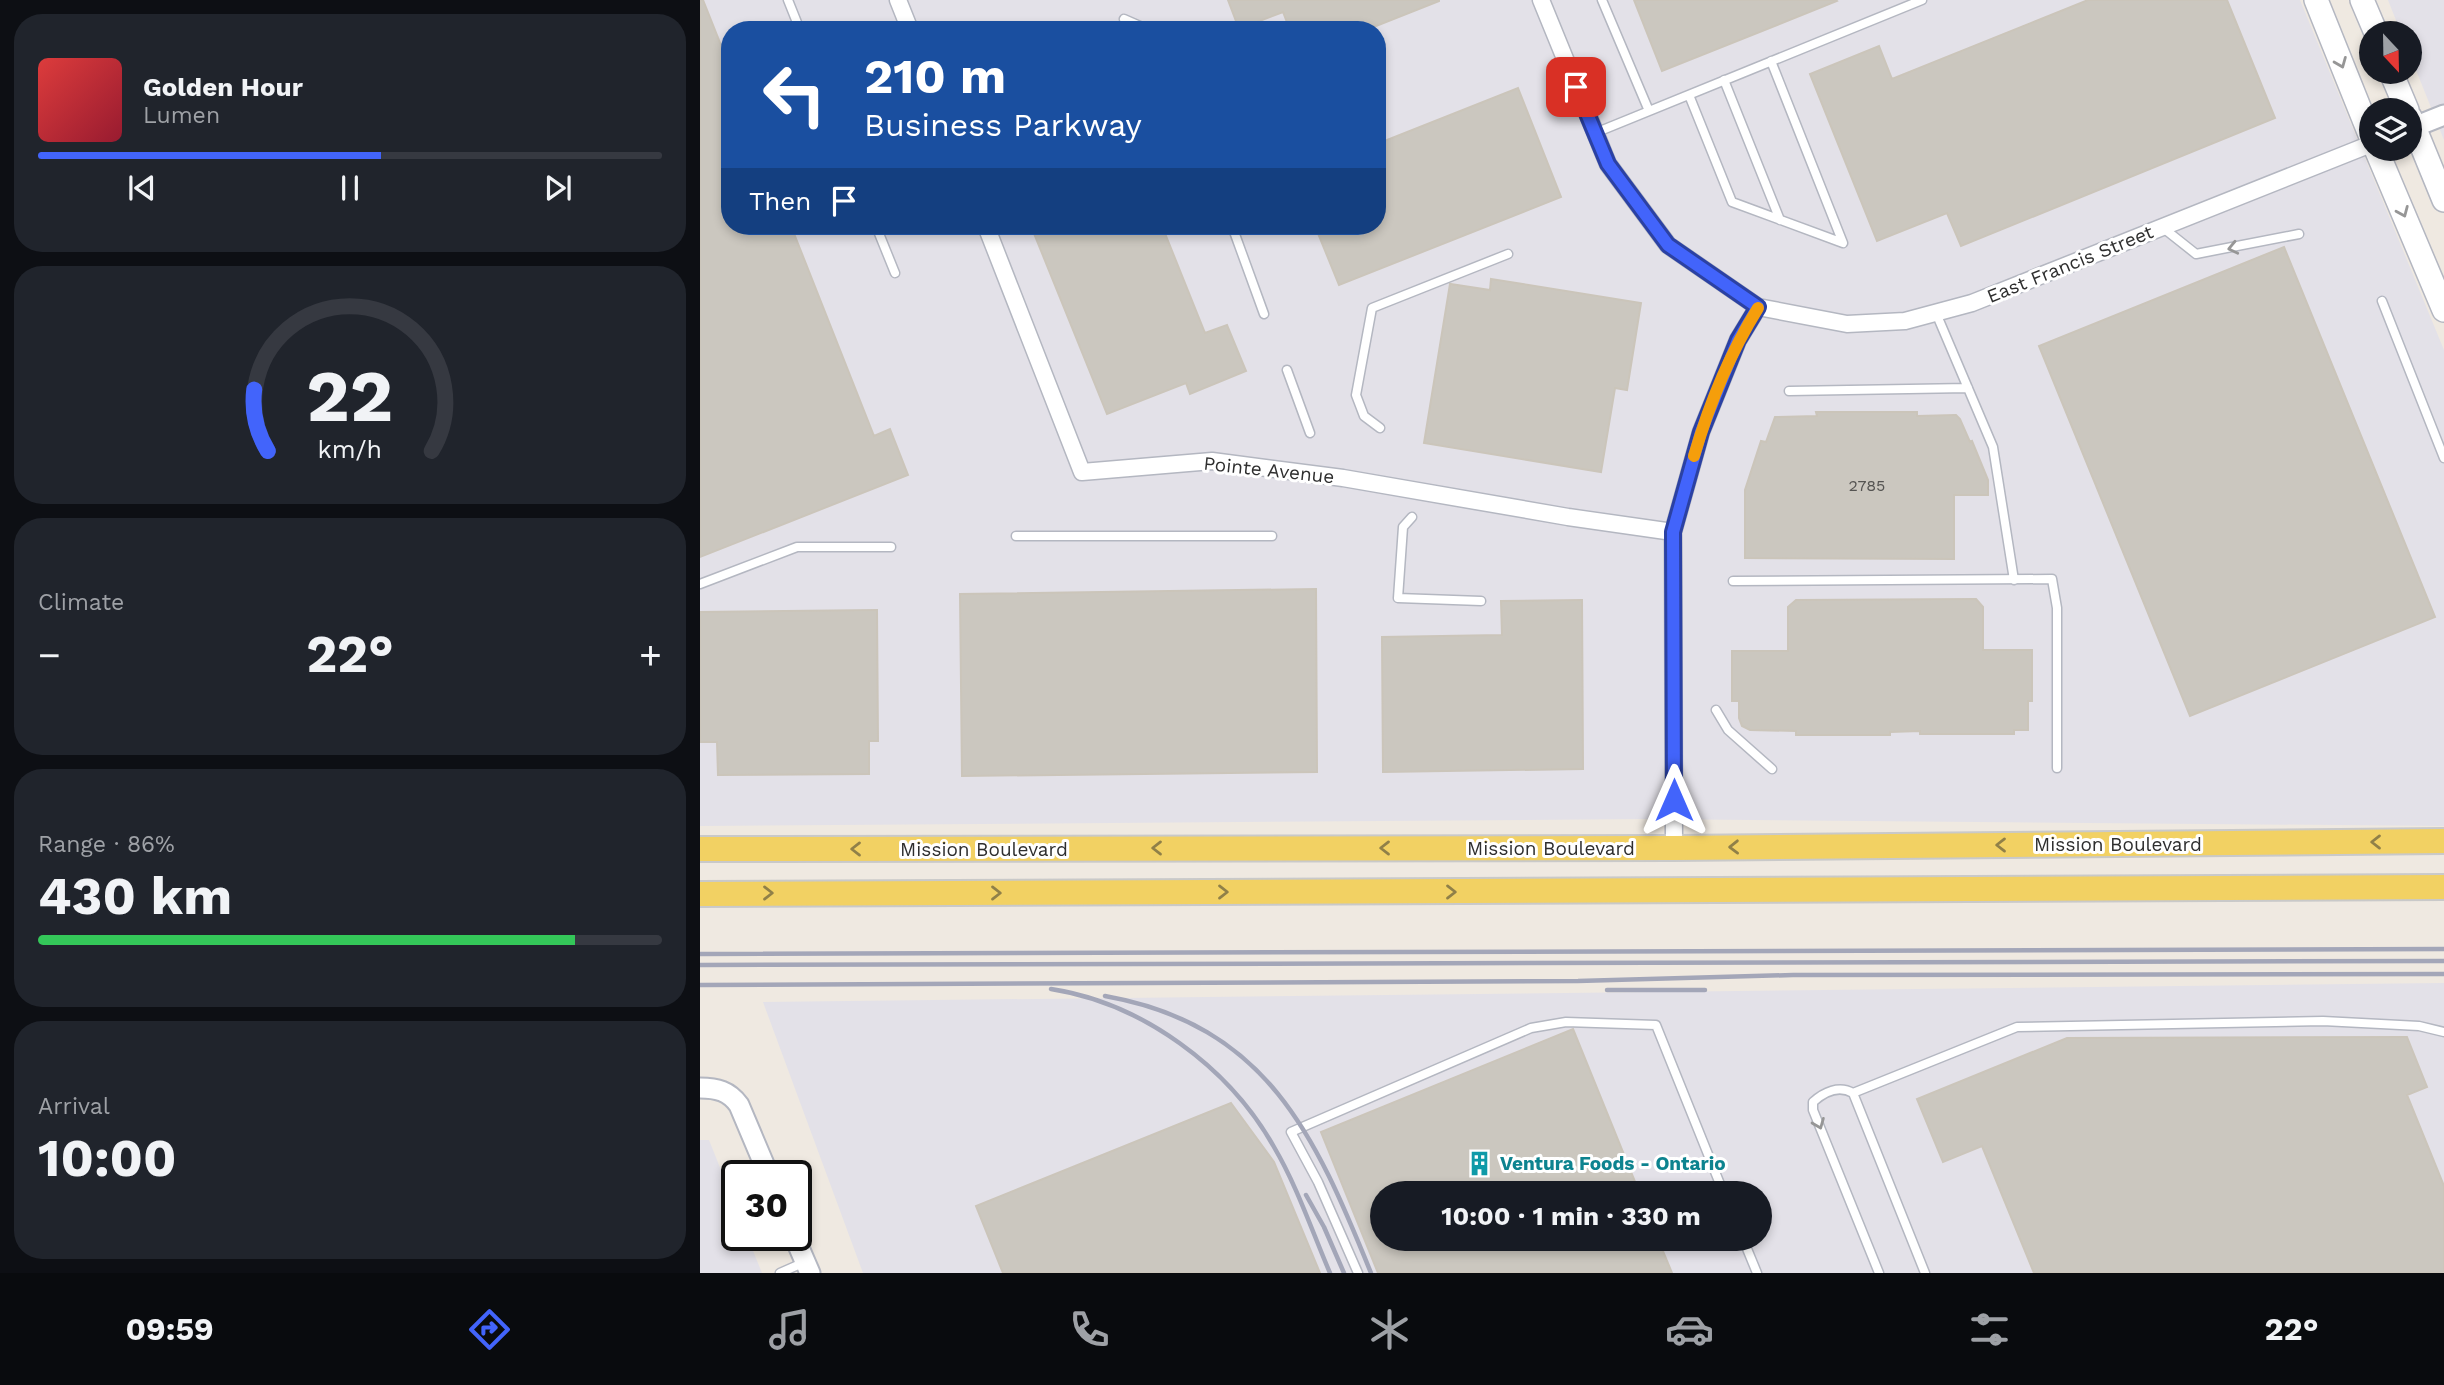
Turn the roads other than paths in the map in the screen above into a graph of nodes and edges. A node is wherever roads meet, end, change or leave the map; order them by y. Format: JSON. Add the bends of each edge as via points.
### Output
{"nodes":[{"id":1,"x":788,"y":0,"type":"edge"},
{"id":2,"x":898,"y":0,"type":"edge"},
{"id":3,"x":1541,"y":0,"type":"edge"},
{"id":4,"x":1602,"y":0,"type":"edge"},
{"id":5,"x":1922,"y":0,"type":"edge"},
{"id":6,"x":2316,"y":0,"type":"edge"},
{"id":7,"x":2362,"y":0,"type":"edge"},
{"id":8,"x":1124,"y":19,"type":"dead end"},
{"id":9,"x":796,"y":21,"type":"edge"},
{"id":10,"x":906,"y":21,"type":"edge"},
{"id":11,"x":1129,"y":21,"type":"edge"},
{"id":12,"x":2371,"y":21,"type":"edge"},
{"id":13,"x":1771,"y":61,"type":"junction"},
{"id":14,"x":1724,"y":80,"type":"junction"},
{"id":15,"x":1689,"y":95,"type":"junction"},
{"id":16,"x":2359,"y":106,"type":"edge"},
{"id":17,"x":1648,"y":111,"type":"junction"},
{"id":18,"x":2444,"y":115,"type":"edge"},
{"id":19,"x":2422,"y":119,"type":"edge"},
{"id":20,"x":1595,"y":133,"type":"junction"},
{"id":21,"x":2359,"y":149,"type":"edge"},
{"id":22,"x":2422,"y":149,"type":"edge"},
{"id":23,"x":2381,"y":161,"type":"edge"},
{"id":24,"x":2444,"y":200,"type":"edge"},
{"id":25,"x":1780,"y":220,"type":"junction"},
{"id":26,"x":2162,"y":227,"type":"junction"},
{"id":27,"x":2299,"y":234,"type":"dead end"},
{"id":28,"x":880,"y":235,"type":"edge"},
{"id":29,"x":990,"y":235,"type":"edge"},
{"id":30,"x":1235,"y":235,"type":"edge"},
{"id":31,"x":1508,"y":254,"type":"dead end"},
{"id":32,"x":895,"y":273,"type":"dead end"},
{"id":33,"x":2382,"y":301,"type":"dead end"},
{"id":34,"x":1758,"y":307,"type":"junction"},
{"id":35,"x":2444,"y":310,"type":"edge"},
{"id":36,"x":1936,"y":313,"type":"junction"},
{"id":37,"x":1264,"y":314,"type":"dead end"},
{"id":38,"x":1287,"y":370,"type":"dead end"},
{"id":39,"x":1968,"y":388,"type":"junction"},
{"id":40,"x":1789,"y":391,"type":"dead end"},
{"id":41,"x":1380,"y":428,"type":"dead end"},
{"id":42,"x":1310,"y":433,"type":"dead end"},
{"id":43,"x":2444,"y":458,"type":"edge"},
{"id":44,"x":1412,"y":517,"type":"dead end"},
{"id":45,"x":1673,"y":532,"type":"junction"},
{"id":46,"x":1016,"y":536,"type":"dead end"},
{"id":47,"x":1272,"y":536,"type":"dead end"},
{"id":48,"x":891,"y":547,"type":"dead end"},
{"id":49,"x":1733,"y":580,"type":"dead end"},
{"id":50,"x":2014,"y":580,"type":"junction"},
{"id":51,"x":700,"y":584,"type":"edge"},
{"id":52,"x":1481,"y":601,"type":"dead end"},
{"id":53,"x":1716,"y":710,"type":"dead end"},
{"id":54,"x":2057,"y":768,"type":"dead end"},
{"id":55,"x":1772,"y":769,"type":"dead end"},
{"id":56,"x":2444,"y":841,"type":"edge"},
{"id":57,"x":1674,"y":848,"type":"junction"},
{"id":58,"x":700,"y":849,"type":"edge"},
{"id":59,"x":2444,"y":887,"type":"edge"},
{"id":60,"x":700,"y":894,"type":"edge"},
{"id":61,"x":2444,"y":1032,"type":"edge"},
{"id":62,"x":700,"y":1088,"type":"edge"},
{"id":63,"x":1853,"y":1093,"type":"junction"},
{"id":64,"x":762,"y":1160,"type":"edge"},
{"id":65,"x":1719,"y":1181,"type":"edge"},
{"id":66,"x":1748,"y":1251,"type":"edge"},
{"id":67,"x":807,"y":1267,"type":"edge"},
{"id":68,"x":780,"y":1273,"type":"edge"},
{"id":69,"x":1358,"y":1273,"type":"edge"},
{"id":70,"x":1757,"y":1273,"type":"edge"},
{"id":71,"x":1879,"y":1273,"type":"edge"},
{"id":72,"x":1925,"y":1273,"type":"edge"}],
"edges":[{"from":1,"to":9,"type":"lane"},
{"from":2,"to":10,"type":"street"},
{"from":3,"to":20,"type":"street"},
{"from":4,"to":17,"type":"lane"},
{"from":5,"to":13,"type":"lane"},
{"from":6,"to":16,"type":"main road","one_way":true},
{"from":7,"to":12,"type":"main road"},
{"from":8,"to":11,"type":"lane"},
{"from":13,"to":14,"type":"lane"},
{"from":13,"to":25,"type":"lane","via":[[1843,243]]},
{"from":14,"to":15,"type":"lane"},
{"from":14,"to":25,"type":"lane"},
{"from":15,"to":17,"type":"lane"},
{"from":15,"to":25,"type":"lane","via":[[1732,202]]},
{"from":17,"to":20,"type":"lane"},
{"from":18,"to":19,"type":"street"},
{"from":20,"to":34,"type":"street","via":[[1608,164],[1668,245]]},
{"from":21,"to":26,"type":"street","name":"East Francis Street"},
{"from":22,"to":24,"type":"main road"},
{"from":23,"to":35,"type":"main road","one_way":true},
{"from":27,"to":26,"type":"lane","one_way":true,"via":[[2196,254]]},
{"from":26,"to":36,"type":"street","name":"East Francis Street"},
{"from":28,"to":32,"type":"lane"},
{"from":29,"to":45,"type":"street","name":"Pointe Avenue","via":[[1083,472],[1212,461]]},
{"from":30,"to":37,"type":"lane"},
{"from":31,"to":41,"type":"lane","via":[[1372,308],[1356,395],[1364,416]]},
{"from":33,"to":43,"type":"lane"},
{"from":34,"to":36,"type":"street","name":"East Francis Street","via":[[1847,324],[1905,321]]},
{"from":34,"to":45,"type":"street","via":[[1738,340],[1701,432]]},
{"from":36,"to":39,"type":"lane"},
{"from":38,"to":42,"type":"lane"},
{"from":39,"to":40,"type":"lane"},
{"from":39,"to":50,"type":"lane","via":[[1993,447]]},
{"from":44,"to":52,"type":"lane","via":[[1403,527],[1398,598]]},
{"from":45,"to":57,"type":"street"},
{"from":46,"to":47,"type":"lane"},
{"from":48,"to":51,"type":"lane","via":[[797,547]]},
{"from":49,"to":50,"type":"lane"},
{"from":50,"to":54,"type":"lane","via":[[2052,579],[2057,608]]},
{"from":53,"to":55,"type":"lane","via":[[1728,730]]},
{"from":56,"to":57,"type":"main road","name":"Mission Boulevard","one_way":true},
{"from":57,"to":58,"type":"main road","name":"Mission Boulevard","one_way":true},
{"from":60,"to":59,"type":"main road","one_way":true},
{"from":61,"to":63,"type":"lane","via":[[2419,1026],[2323,1021],[2017,1027]]},
{"from":62,"to":64,"type":"street","via":[[732,1095]]},
{"from":63,"to":71,"type":"lane","one_way":true,"via":[[1845,1088],[1819,1096],[1813,1110]]},
{"from":63,"to":72,"type":"lane"},
{"from":65,"to":69,"type":"lane","via":[[1656,1025],[1566,1022],[1531,1028],[1291,1132]]},
{"from":66,"to":70,"type":"lane"},
{"from":67,"to":68,"type":"lane"}]}
